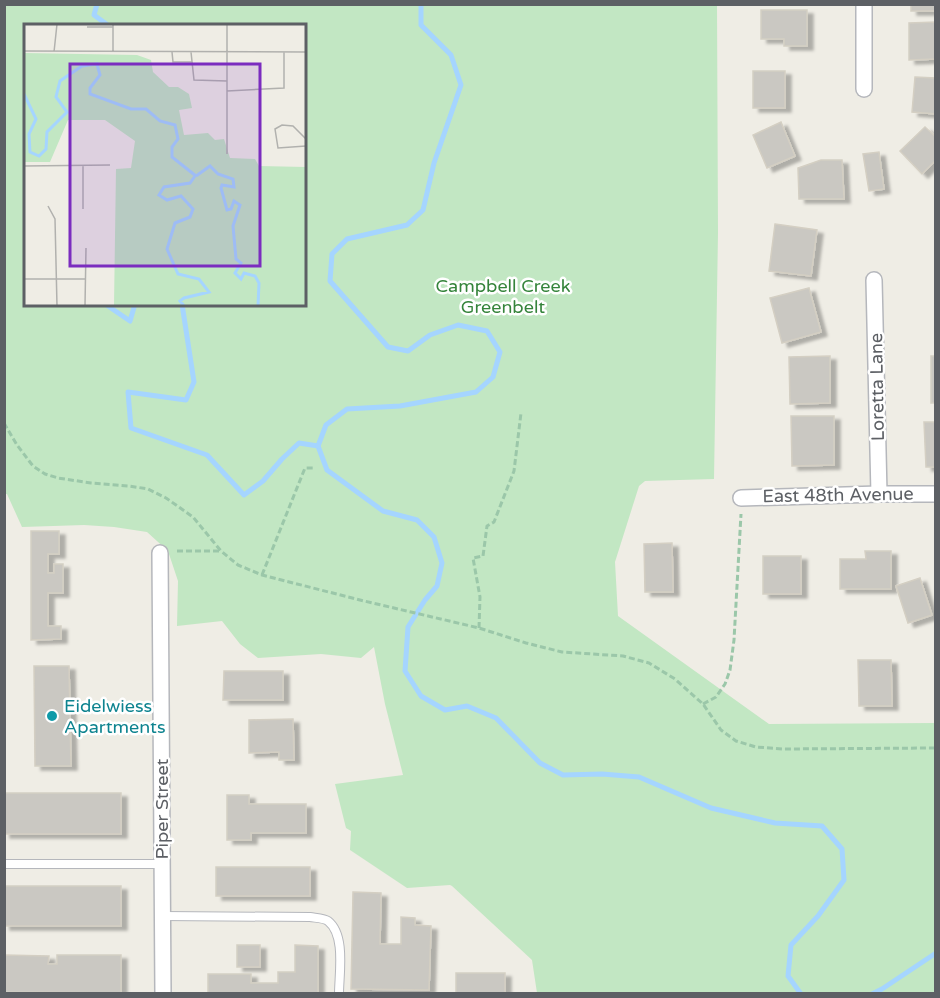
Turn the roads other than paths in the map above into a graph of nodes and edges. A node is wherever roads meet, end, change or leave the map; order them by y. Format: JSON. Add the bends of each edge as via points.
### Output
{"nodes":[{"id":1,"x":864,"y":4,"type":"edge"},
{"id":2,"x":864,"y":89,"type":"dead end"},
{"id":3,"x":874,"y":280,"type":"dead end"},
{"id":4,"x":879,"y":494,"type":"junction"},
{"id":5,"x":936,"y":494,"type":"edge"},
{"id":6,"x":741,"y":498,"type":"road end"},
{"id":7,"x":160,"y":553,"type":"road end"},
{"id":8,"x":4,"y":864,"type":"edge"},
{"id":9,"x":162,"y":864,"type":"junction"},
{"id":10,"x":162,"y":916,"type":"junction"},
{"id":11,"x":163,"y":993,"type":"edge"},
{"id":12,"x":339,"y":993,"type":"edge"}],
"edges":[{"from":1,"to":2,"type":"street"},
{"from":3,"to":4,"type":"street","name":"Loretta Lane"},
{"from":4,"to":5,"type":"street","name":"East 48th Avenue"},
{"from":4,"to":6,"type":"street","name":"East 48th Avenue"},
{"from":7,"to":9,"type":"street","name":"Piper Street"},
{"from":8,"to":9,"type":"lane"},
{"from":9,"to":10,"type":"street","name":"Piper Street"},
{"from":10,"to":11,"type":"street","name":"Piper Street"},
{"from":10,"to":12,"type":"lane","via":[[327,919],[335,928],[340,946]]}]}
